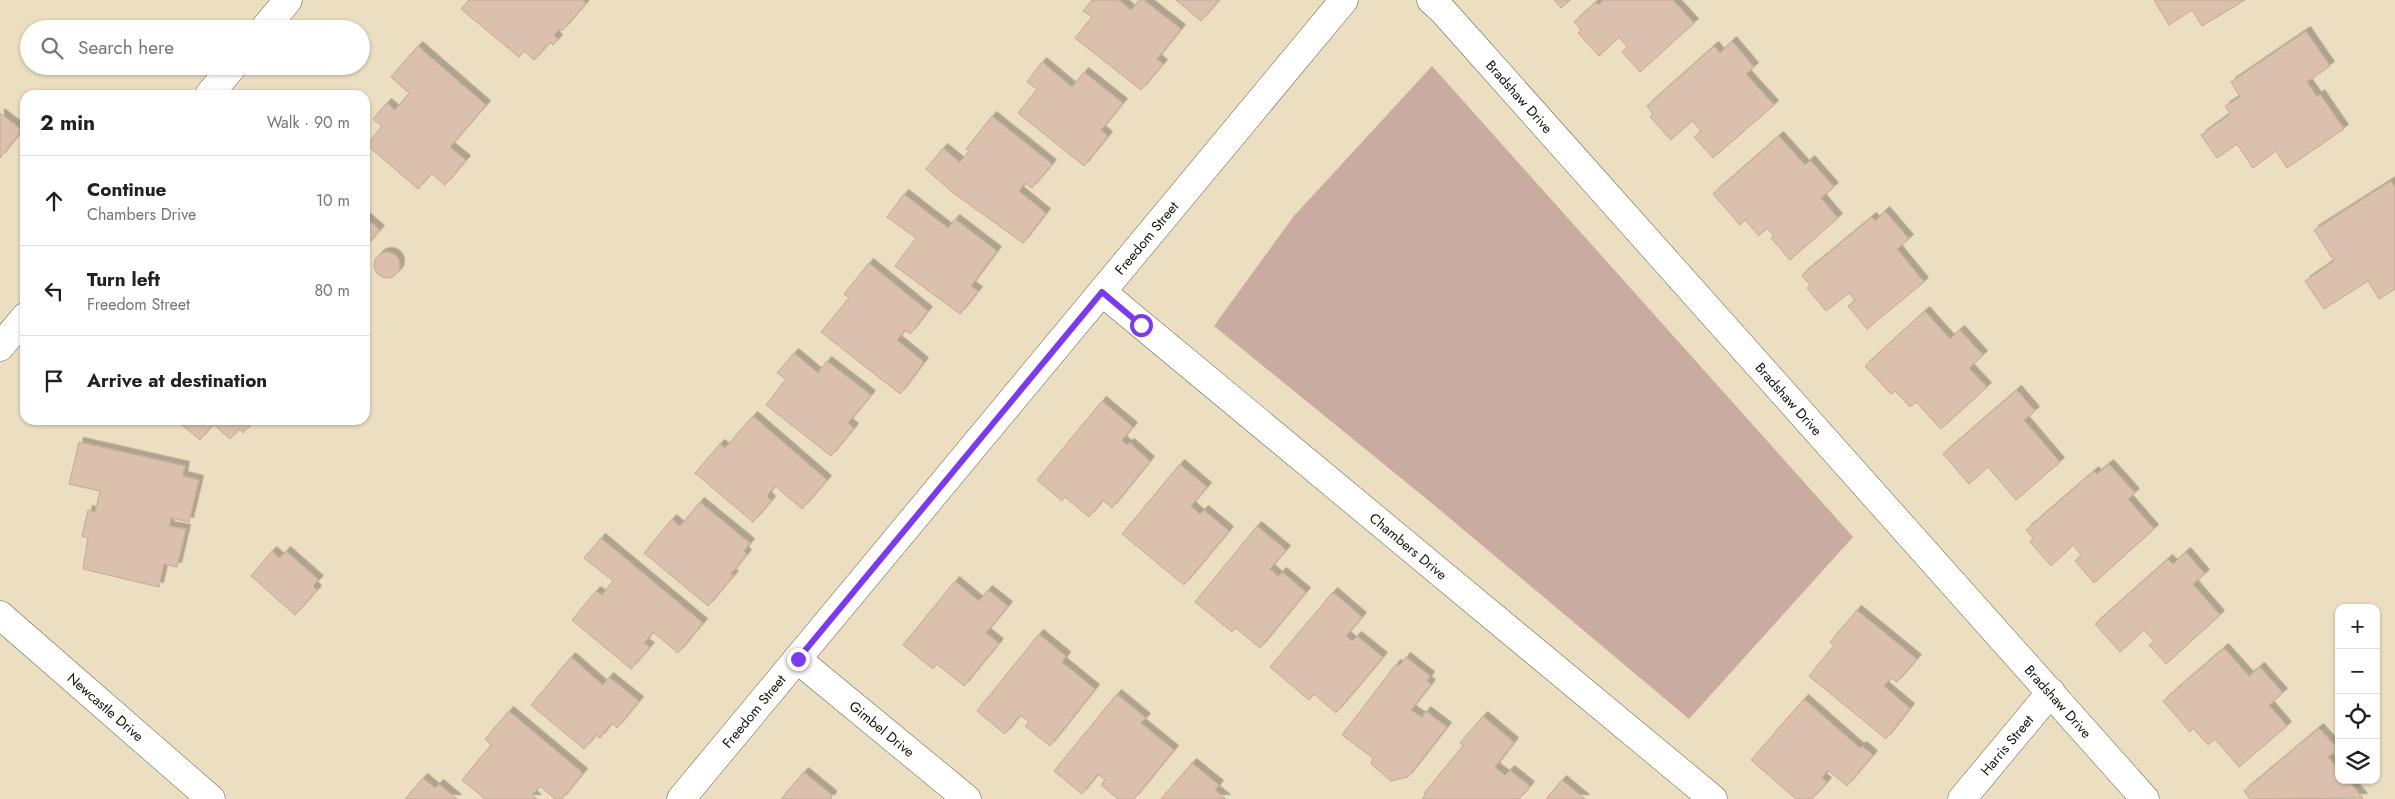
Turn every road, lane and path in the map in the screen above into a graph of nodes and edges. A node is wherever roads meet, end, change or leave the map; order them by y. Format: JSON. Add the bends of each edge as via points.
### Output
{"nodes":[{"id":1,"x":288,"y":0,"type":"edge"},
{"id":2,"x":1344,"y":0,"type":"edge"},
{"id":3,"x":1431,"y":0,"type":"edge"},
{"id":4,"x":271,"y":20,"type":"edge"},
{"id":5,"x":226,"y":75,"type":"edge"},
{"id":6,"x":213,"y":90,"type":"edge"},
{"id":7,"x":1102,"y":292,"type":"junction"},
{"id":8,"x":20,"y":322,"type":"edge"},
{"id":9,"x":0,"y":347,"type":"edge"},
{"id":10,"x":0,"y":615,"type":"edge"},
{"id":11,"x":798,"y":659,"type":"junction"},
{"id":12,"x":2051,"y":692,"type":"junction"},
{"id":13,"x":211,"y":799,"type":"edge"},
{"id":14,"x":681,"y":799,"type":"edge"},
{"id":15,"x":967,"y":799,"type":"edge"},
{"id":16,"x":1713,"y":799,"type":"edge"},
{"id":17,"x":1962,"y":799,"type":"edge"},
{"id":18,"x":2145,"y":799,"type":"edge"}],
"edges":[{"from":1,"to":4,"type":"street"},
{"from":2,"to":7,"type":"street","name":"Freedom Street"},
{"from":3,"to":12,"type":"street","name":"Bradshaw Drive"},
{"from":5,"to":6,"type":"street"},
{"from":7,"to":11,"type":"street","name":"Freedom Street"},
{"from":7,"to":16,"type":"street","name":"Chambers Drive"},
{"from":8,"to":9,"type":"street"},
{"from":10,"to":13,"type":"street","name":"Newcastle Drive"},
{"from":11,"to":14,"type":"street","name":"Freedom Street"},
{"from":11,"to":15,"type":"street","name":"Gimbel Drive"},
{"from":12,"to":17,"type":"street","name":"Harris Street"},
{"from":12,"to":18,"type":"street","name":"Bradshaw Drive"}]}
